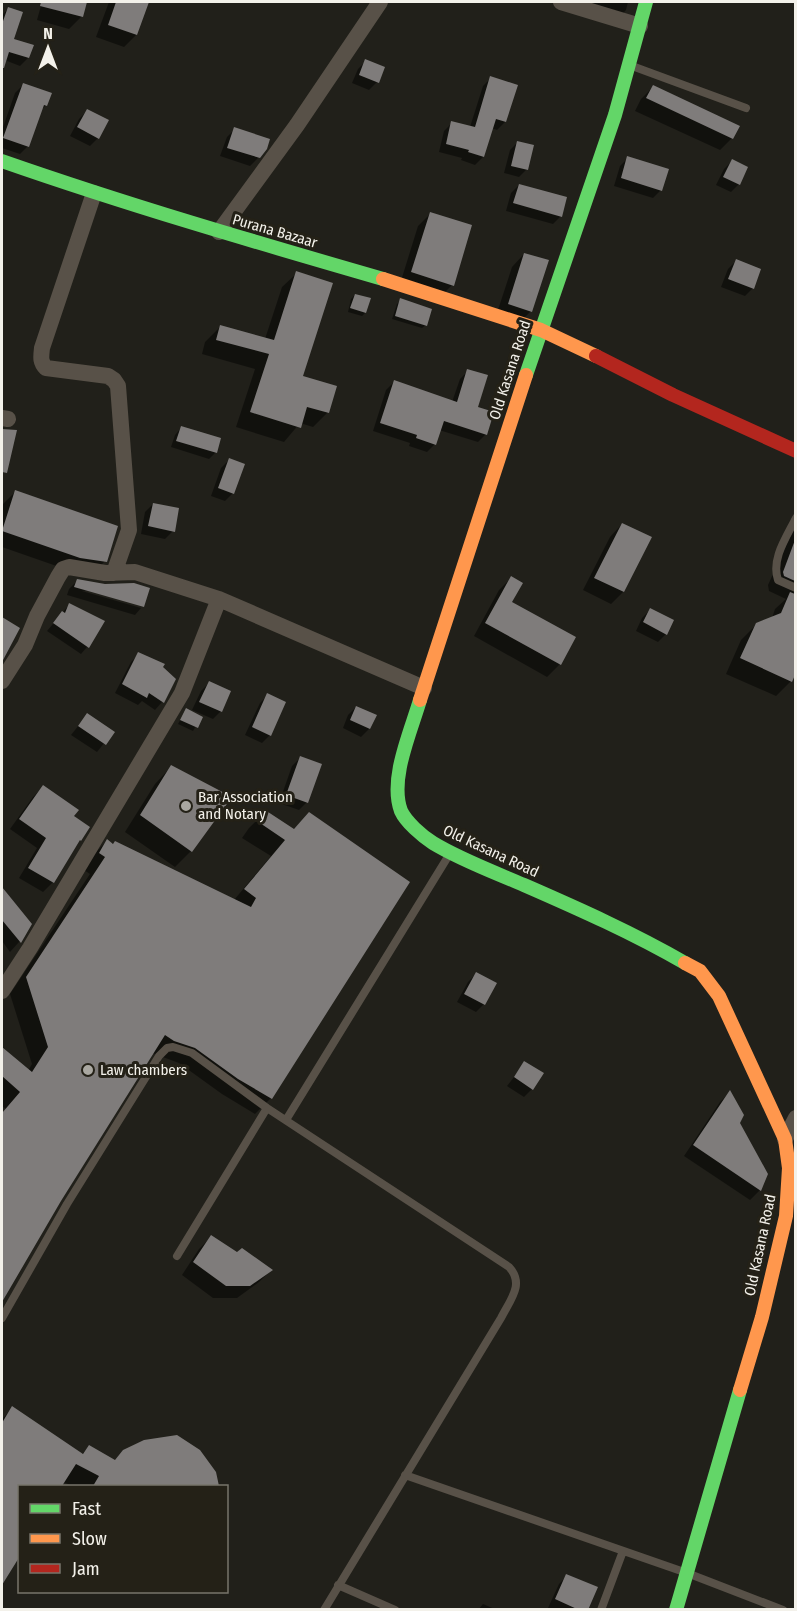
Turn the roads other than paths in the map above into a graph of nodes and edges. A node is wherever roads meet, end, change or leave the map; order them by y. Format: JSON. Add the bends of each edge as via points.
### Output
{"nodes":[{"id":1,"x":380,"y":2,"type":"edge"},
{"id":2,"x":561,"y":2,"type":"edge"},
{"id":3,"x":646,"y":2,"type":"edge"},
{"id":4,"x":639,"y":26,"type":"junction"},
{"id":5,"x":629,"y":65,"type":"junction"},
{"id":6,"x":746,"y":108,"type":"dead end"},
{"id":7,"x":2,"y":161,"type":"edge"},
{"id":8,"x":94,"y":193,"type":"junction"},
{"id":9,"x":219,"y":232,"type":"junction"},
{"id":10,"x":541,"y":330,"type":"junction"},
{"id":11,"x":795,"y":451,"type":"edge"},
{"id":12,"x":795,"y":518,"type":"edge"},
{"id":13,"x":114,"y":573,"type":"junction"},
{"id":14,"x":795,"y":588,"type":"edge"},
{"id":15,"x":219,"y":599,"type":"junction"},
{"id":16,"x":2,"y":681,"type":"edge"},
{"id":17,"x":424,"y":688,"type":"junction"},
{"id":18,"x":451,"y":853,"type":"junction"},
{"id":19,"x":2,"y":991,"type":"edge"},
{"id":20,"x":267,"y":1108,"type":"junction"},
{"id":21,"x":795,"y":1118,"type":"edge"},
{"id":22,"x":285,"y":1120,"type":"junction"},
{"id":23,"x":785,"y":1139,"type":"junction"},
{"id":24,"x":177,"y":1256,"type":"dead end"},
{"id":25,"x":2,"y":1318,"type":"edge"},
{"id":26,"x":405,"y":1475,"type":"junction"},
{"id":27,"x":623,"y":1551,"type":"junction"},
{"id":28,"x":687,"y":1573,"type":"junction"},
{"id":29,"x":338,"y":1586,"type":"junction"},
{"id":30,"x":772,"y":1608,"type":"edge"},
{"id":31,"x":324,"y":1610,"type":"edge"},
{"id":32,"x":395,"y":1610,"type":"edge"},
{"id":33,"x":601,"y":1610,"type":"edge"},
{"id":34,"x":676,"y":1610,"type":"edge"},
{"id":35,"x":783,"y":1610,"type":"edge"}],
"edges":[{"from":1,"to":9,"type":"street"},
{"from":2,"to":4,"type":"street"},
{"from":3,"to":4,"type":"street","name":"Old Kasana Road"},
{"from":4,"to":5,"type":"street","name":"Old Kasana Road"},
{"from":5,"to":6,"type":"lane"},
{"from":5,"to":10,"type":"street","name":"Old Kasana Road"},
{"from":7,"to":8,"type":"street","name":"Purana Bazaar"},
{"from":8,"to":9,"type":"street","name":"Purana Bazaar"},
{"from":8,"to":13,"type":"street","via":[[41,359],[46,368],[108,376],[118,386],[129,530]]},
{"from":9,"to":10,"type":"street","name":"Purana Bazaar","via":[[412,287]]},
{"from":10,"to":11,"type":"street","name":"Purana Bazaar"},
{"from":10,"to":17,"type":"street","name":"Old Kasana Road"},
{"from":12,"to":14,"type":"lane","via":[[774,569],[778,580]]},
{"from":13,"to":15,"type":"street","via":[[135,572]]},
{"from":13,"to":16,"type":"street","via":[[63,569]]},
{"from":15,"to":17,"type":"street"},
{"from":15,"to":19,"type":"street","via":[[182,693]]},
{"from":17,"to":18,"type":"street","name":"Old Kasana Road","via":[[400,767],[398,805],[420,833]]},
{"from":18,"to":22,"type":"lane"},
{"from":18,"to":23,"type":"street","name":"Old Kasana Road","via":[[652,944],[699,971],[718,996]]},
{"from":20,"to":22,"type":"lane"},
{"from":20,"to":24,"type":"lane"},
{"from":20,"to":25,"type":"lane","via":[[192,1053],[167,1048],[67,1204]]},
{"from":21,"to":23,"type":"street"},
{"from":22,"to":26,"type":"lane","via":[[509,1267],[517,1278],[517,1287],[501,1318]]},
{"from":23,"to":28,"type":"street","name":"Old Kasana Road","via":[[789,1168],[786,1216],[762,1317]]},
{"from":26,"to":27,"type":"lane"},
{"from":26,"to":29,"type":"lane"},
{"from":27,"to":28,"type":"lane"},
{"from":27,"to":33,"type":"lane"},
{"from":28,"to":30,"type":"lane"},
{"from":28,"to":34,"type":"street","name":"Old Kasana Road"},
{"from":29,"to":31,"type":"lane"},
{"from":29,"to":32,"type":"lane"},
{"from":30,"to":35,"type":"lane"}]}
